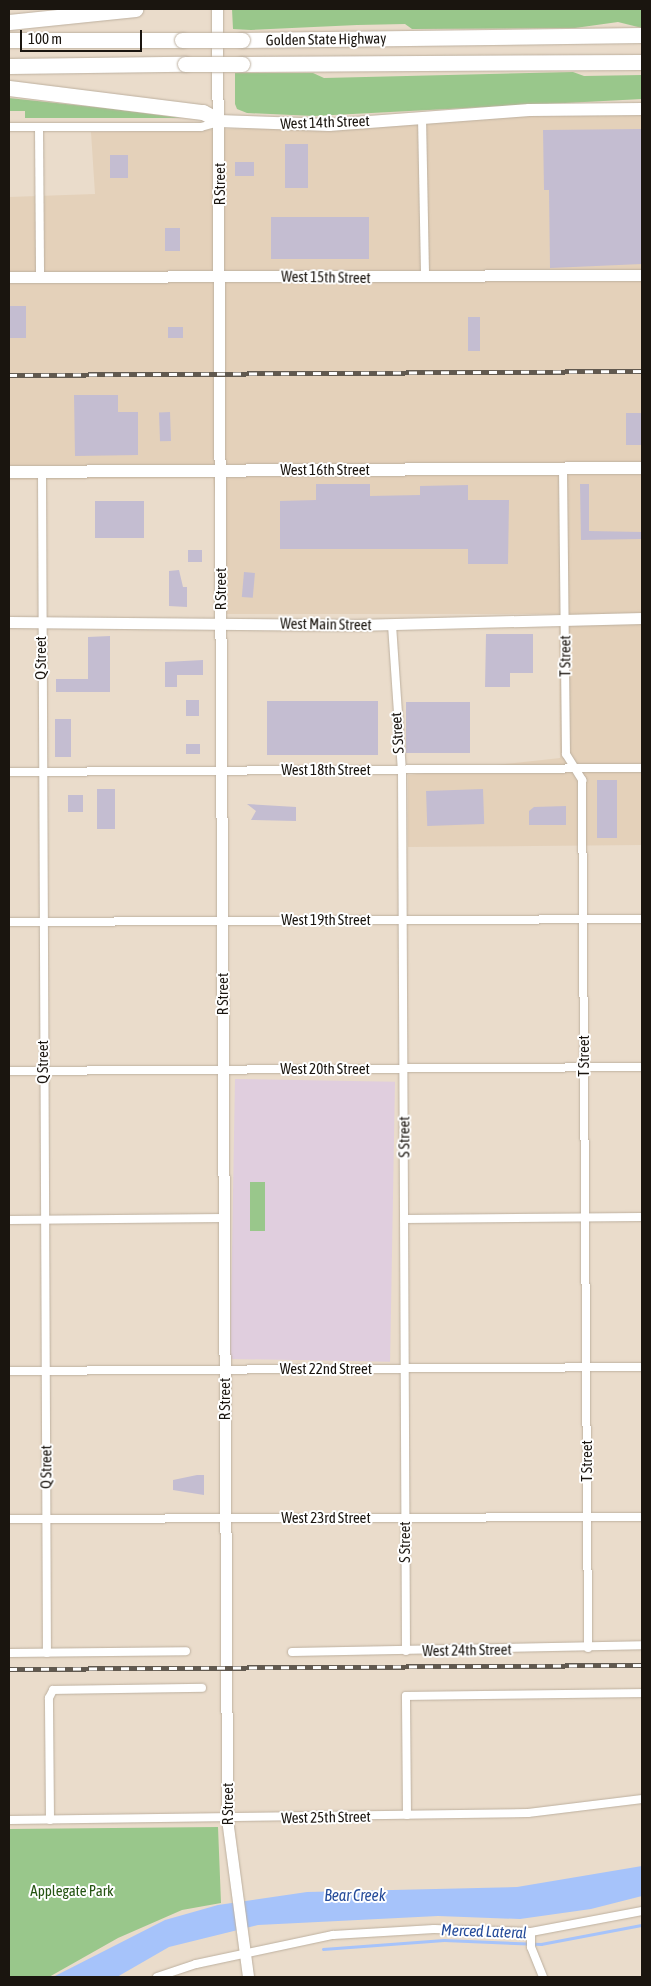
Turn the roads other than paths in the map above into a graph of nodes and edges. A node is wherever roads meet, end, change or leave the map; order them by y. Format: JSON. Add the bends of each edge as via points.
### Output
{"nodes":[{"id":1,"x":134,"y":9,"type":"edge"},
{"id":2,"x":217,"y":9,"type":"edge"},
{"id":3,"x":9,"y":22,"type":"edge"},
{"id":4,"x":642,"y":36,"type":"edge"},
{"id":5,"x":9,"y":40,"type":"edge"},
{"id":6,"x":642,"y":62,"type":"edge"},
{"id":7,"x":9,"y":66,"type":"edge"},
{"id":8,"x":9,"y":88,"type":"edge"},
{"id":9,"x":642,"y":109,"type":"edge"},
{"id":10,"x":422,"y":117,"type":"junction"},
{"id":11,"x":219,"y":121,"type":"junction"},
{"id":12,"x":9,"y":127,"type":"edge"},
{"id":13,"x":39,"y":127,"type":"junction"},
{"id":14,"x":642,"y":275,"type":"edge"},
{"id":15,"x":9,"y":277,"type":"edge"},
{"id":16,"x":40,"y":277,"type":"junction"},
{"id":17,"x":220,"y":277,"type":"junction"},
{"id":18,"x":425,"y":278,"type":"junction"},
{"id":19,"x":642,"y":468,"type":"edge"},
{"id":20,"x":563,"y":469,"type":"junction"},
{"id":21,"x":221,"y":471,"type":"junction"},
{"id":22,"x":9,"y":472,"type":"edge"},
{"id":23,"x":42,"y":472,"type":"junction"},
{"id":24,"x":642,"y":618,"type":"edge"},
{"id":25,"x":565,"y":619,"type":"junction"},
{"id":26,"x":41,"y":621,"type":"junction"},
{"id":27,"x":221,"y":621,"type":"junction"},
{"id":28,"x":9,"y":622,"type":"edge"},
{"id":29,"x":392,"y":625,"type":"junction"},
{"id":30,"x":574,"y":768,"type":"junction"},
{"id":31,"x":642,"y":768,"type":"edge"},
{"id":32,"x":221,"y":770,"type":"junction"},
{"id":33,"x":402,"y":770,"type":"junction"},
{"id":34,"x":9,"y":772,"type":"edge"},
{"id":35,"x":42,"y":772,"type":"junction"},
{"id":36,"x":583,"y":919,"type":"junction"},
{"id":37,"x":642,"y":919,"type":"edge"},
{"id":38,"x":402,"y":920,"type":"junction"},
{"id":39,"x":222,"y":921,"type":"junction"},
{"id":40,"x":9,"y":922,"type":"edge"},
{"id":41,"x":42,"y":922,"type":"junction"},
{"id":42,"x":403,"y":1068,"type":"junction"},
{"id":43,"x":584,"y":1068,"type":"junction"},
{"id":44,"x":642,"y":1068,"type":"edge"},
{"id":45,"x":43,"y":1070,"type":"junction"},
{"id":46,"x":223,"y":1070,"type":"junction"},
{"id":47,"x":9,"y":1071,"type":"edge"},
{"id":48,"x":224,"y":1218,"type":"junction"},
{"id":49,"x":585,"y":1218,"type":"junction"},
{"id":50,"x":642,"y":1218,"type":"edge"},
{"id":51,"x":404,"y":1219,"type":"junction"},
{"id":52,"x":9,"y":1220,"type":"edge"},
{"id":53,"x":44,"y":1220,"type":"junction"},
{"id":54,"x":586,"y":1367,"type":"junction"},
{"id":55,"x":642,"y":1367,"type":"edge"},
{"id":56,"x":405,"y":1368,"type":"junction"},
{"id":57,"x":225,"y":1369,"type":"junction"},
{"id":58,"x":45,"y":1370,"type":"junction"},
{"id":59,"x":9,"y":1371,"type":"edge"},
{"id":60,"x":587,"y":1517,"type":"junction"},
{"id":61,"x":642,"y":1517,"type":"edge"},
{"id":62,"x":226,"y":1518,"type":"junction"},
{"id":63,"x":405,"y":1518,"type":"junction"},
{"id":64,"x":9,"y":1519,"type":"edge"},
{"id":65,"x":46,"y":1519,"type":"junction"},
{"id":66,"x":642,"y":1645,"type":"edge"},
{"id":67,"x":588,"y":1648,"type":"junction"},
{"id":68,"x":186,"y":1651,"type":"dead end"},
{"id":69,"x":406,"y":1651,"type":"junction"},
{"id":70,"x":292,"y":1652,"type":"dead end"},
{"id":71,"x":9,"y":1653,"type":"edge"},
{"id":72,"x":47,"y":1653,"type":"junction"},
{"id":73,"x":202,"y":1688,"type":"dead end"},
{"id":74,"x":642,"y":1693,"type":"edge"},
{"id":75,"x":642,"y":1799,"type":"edge"},
{"id":76,"x":406,"y":1815,"type":"junction"},
{"id":77,"x":227,"y":1819,"type":"junction"},
{"id":78,"x":9,"y":1820,"type":"edge"},
{"id":79,"x":50,"y":1820,"type":"junction"},
{"id":80,"x":642,"y":1911,"type":"edge"},
{"id":81,"x":531,"y":1940,"type":"junction"},
{"id":82,"x":245,"y":1955,"type":"junction"},
{"id":83,"x":157,"y":1977,"type":"edge"},
{"id":84,"x":248,"y":1977,"type":"edge"},
{"id":85,"x":543,"y":1977,"type":"edge"}],
"edges":[{"from":1,"to":3,"type":"highway"},
{"from":2,"to":11,"type":"street","name":"R Street"},
{"from":4,"to":5,"type":"highway","name":"Golden State Highway","bridge":true},
{"from":6,"to":7,"type":"highway","name":"Golden State Highway","bridge":true},
{"from":8,"to":11,"type":"highway","via":[[203,112]]},
{"from":9,"to":10,"type":"main road","name":"West 14th Street"},
{"from":10,"to":11,"type":"main road","name":"West 14th Street","via":[[329,125]]},
{"from":10,"to":18,"type":"street"},
{"from":11,"to":13,"type":"street","name":"West 14th Street","via":[[201,127]]},
{"from":11,"to":17,"type":"street","name":"R Street"},
{"from":12,"to":13,"type":"street","name":"West 14th Street"},
{"from":13,"to":16,"type":"street"},
{"from":14,"to":18,"type":"street","name":"West 15th Street"},
{"from":15,"to":16,"type":"street","name":"West 15th Street"},
{"from":16,"to":17,"type":"street","name":"West 15th Street"},
{"from":17,"to":18,"type":"street","name":"West 15th Street"},
{"from":17,"to":21,"type":"street","name":"R Street"},
{"from":19,"to":20,"type":"main road","name":"West 16th Street"},
{"from":20,"to":21,"type":"main road","name":"West 16th Street"},
{"from":20,"to":25,"type":"street","name":"T Street"},
{"from":21,"to":23,"type":"main road","name":"West 16th Street"},
{"from":21,"to":27,"type":"street","name":"R Street"},
{"from":22,"to":23,"type":"main road","name":"West 16th Street"},
{"from":23,"to":26,"type":"street","name":"Q Street"},
{"from":24,"to":25,"type":"street","name":"West Main Street"},
{"from":25,"to":29,"type":"street","name":"West Main Street"},
{"from":25,"to":30,"type":"street","name":"T Street","via":[[566,754]]},
{"from":26,"to":27,"type":"street","name":"West Main Street"},
{"from":26,"to":28,"type":"street","name":"West Main Street"},
{"from":26,"to":35,"type":"street","name":"Q Street"},
{"from":27,"to":29,"type":"street","name":"West Main Street"},
{"from":27,"to":32,"type":"street","name":"R Street"},
{"from":29,"to":33,"type":"street","name":"S Street"},
{"from":30,"to":31,"type":"street","name":"West 18th Street"},
{"from":30,"to":33,"type":"street","name":"West 18th Street"},
{"from":30,"to":36,"type":"street","name":"T Street","via":[[582,780]]},
{"from":32,"to":33,"type":"street","name":"West 18th Street"},
{"from":32,"to":35,"type":"street","name":"West 18th Street"},
{"from":32,"to":39,"type":"street","name":"R Street"},
{"from":33,"to":38,"type":"street","name":"S Street"},
{"from":34,"to":35,"type":"street","name":"West 18th Street"},
{"from":35,"to":41,"type":"street","name":"Q Street"},
{"from":36,"to":37,"type":"street","name":"West 19th Street"},
{"from":36,"to":38,"type":"street","name":"West 19th Street"},
{"from":36,"to":43,"type":"street","name":"T Street"},
{"from":38,"to":39,"type":"street","name":"West 19th Street"},
{"from":38,"to":42,"type":"street","name":"S Street"},
{"from":39,"to":41,"type":"street","name":"West 19th Street"},
{"from":39,"to":46,"type":"street","name":"R Street"},
{"from":40,"to":41,"type":"street","name":"West 19th Street"},
{"from":41,"to":45,"type":"street","name":"Q Street"},
{"from":42,"to":43,"type":"street","name":"West 20th Street"},
{"from":42,"to":46,"type":"street","name":"West 20th Street"},
{"from":42,"to":51,"type":"street","name":"S Street"},
{"from":43,"to":44,"type":"street","name":"West 20th Street"},
{"from":43,"to":49,"type":"street","name":"T Street"},
{"from":45,"to":46,"type":"street","name":"West 20th Street"},
{"from":45,"to":47,"type":"street","name":"West 20th Street"},
{"from":45,"to":53,"type":"street","name":"Q Street"},
{"from":46,"to":48,"type":"street","name":"R Street"},
{"from":48,"to":53,"type":"street"},
{"from":48,"to":57,"type":"street","name":"R Street"},
{"from":49,"to":50,"type":"street"},
{"from":49,"to":51,"type":"street"},
{"from":49,"to":54,"type":"street","name":"T Street"},
{"from":51,"to":56,"type":"street","name":"S Street"},
{"from":52,"to":53,"type":"street"},
{"from":53,"to":58,"type":"street","name":"Q Street"},
{"from":54,"to":55,"type":"street","name":"West 22nd Street"},
{"from":54,"to":56,"type":"street","name":"West 22nd Street"},
{"from":54,"to":60,"type":"street","name":"T Street"},
{"from":56,"to":57,"type":"street","name":"West 22nd Street"},
{"from":56,"to":63,"type":"street","name":"S Street"},
{"from":57,"to":58,"type":"street","name":"West 22nd Street"},
{"from":57,"to":62,"type":"street","name":"R Street"},
{"from":58,"to":59,"type":"street","name":"West 22nd Street"},
{"from":58,"to":65,"type":"street","name":"Q Street"},
{"from":60,"to":61,"type":"street","name":"West 23rd Street"},
{"from":60,"to":63,"type":"street","name":"West 23rd Street"},
{"from":60,"to":67,"type":"street","name":"T Street"},
{"from":62,"to":63,"type":"street","name":"West 23rd Street"},
{"from":62,"to":65,"type":"street","name":"West 23rd Street"},
{"from":62,"to":77,"type":"street","name":"R Street"},
{"from":63,"to":69,"type":"street","name":"S Street"},
{"from":64,"to":65,"type":"street","name":"West 23rd Street"},
{"from":65,"to":72,"type":"street","name":"Q Street"},
{"from":66,"to":67,"type":"street","name":"West 24th Street"},
{"from":67,"to":69,"type":"street","name":"West 24th Street"},
{"from":68,"to":72,"type":"street"},
{"from":69,"to":70,"type":"street","name":"West 24th Street"},
{"from":71,"to":72,"type":"street"},
{"from":73,"to":79,"type":"street","via":[[53,1690],[48,1698]]},
{"from":74,"to":76,"type":"street","via":[[406,1696]]},
{"from":75,"to":76,"type":"street","name":"West 25th Street","via":[[536,1812]]},
{"from":76,"to":77,"type":"street","name":"West 25th Street"},
{"from":77,"to":79,"type":"street","name":"West 25th Street"},
{"from":77,"to":82,"type":"street","name":"R Street"},
{"from":78,"to":79,"type":"street","name":"West 25th Street"},
{"from":80,"to":81,"type":"street"},
{"from":81,"to":82,"type":"street","via":[[434,1929],[333,1935]]},
{"from":81,"to":85,"type":"street"},
{"from":82,"to":83,"type":"street"},
{"from":82,"to":84,"type":"street","name":"R Street"}]}
